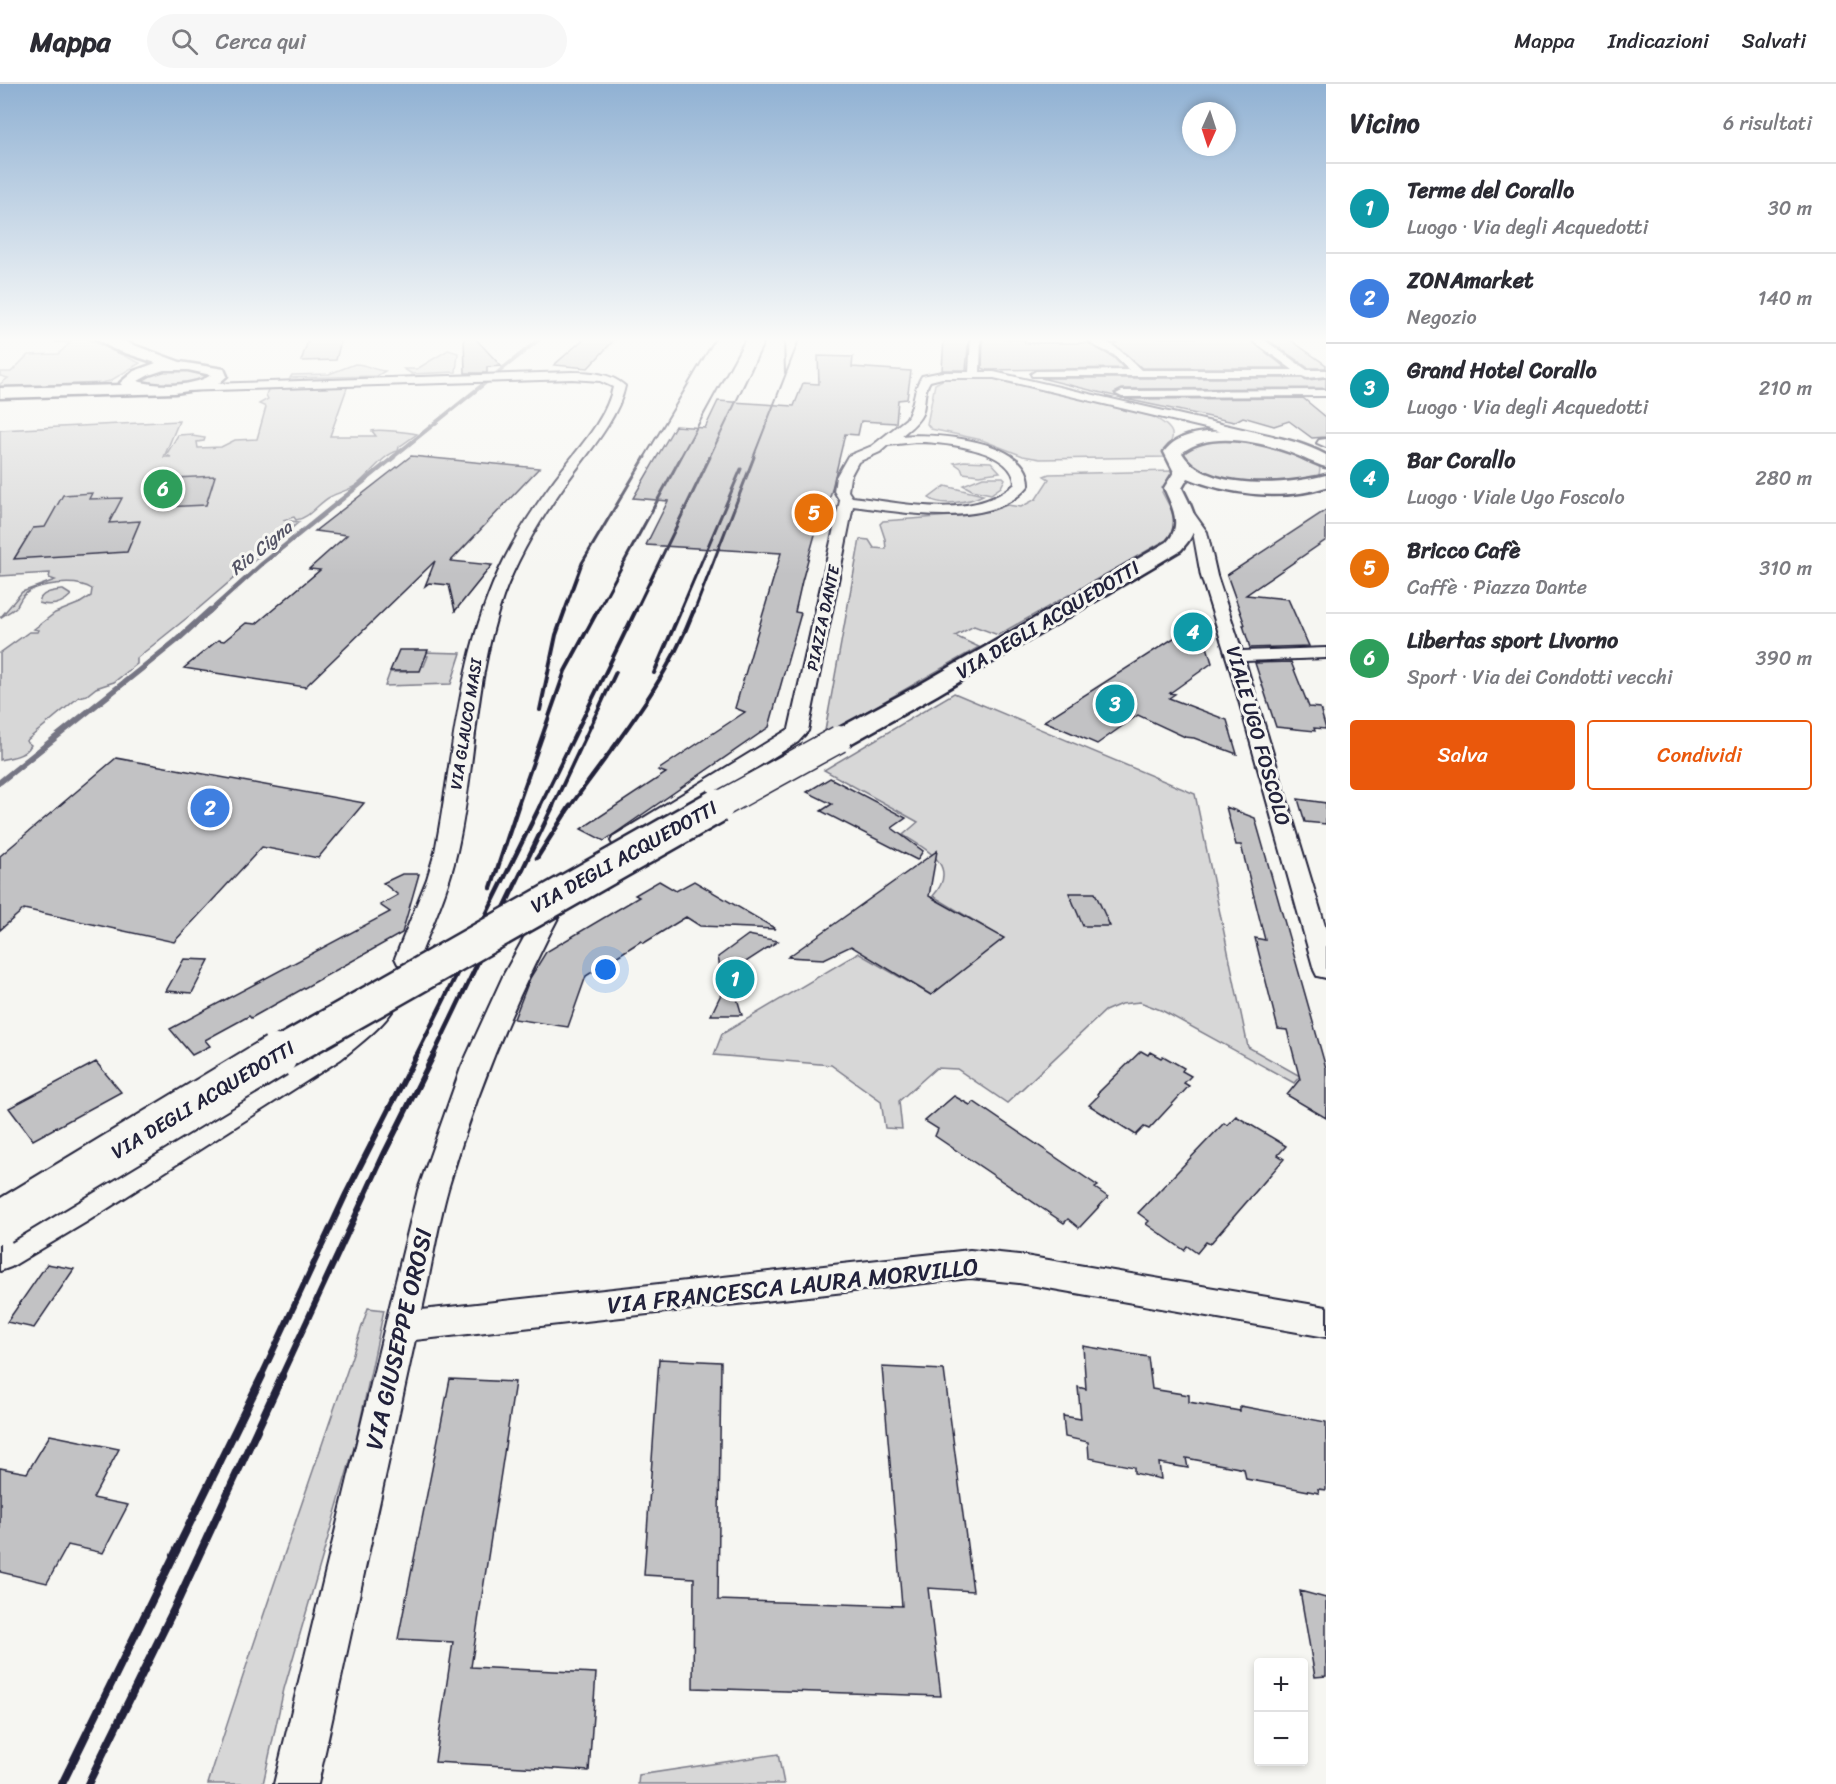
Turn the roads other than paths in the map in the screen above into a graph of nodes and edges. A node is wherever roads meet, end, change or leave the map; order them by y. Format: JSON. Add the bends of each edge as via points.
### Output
{"nodes":[{"id":1,"x":605,"y":416,"type":"edge"},
{"id":2,"x":914,"y":416,"type":"edge"},
{"id":3,"x":917,"y":416,"type":"edge"},
{"id":4,"x":1157,"y":416,"type":"edge"},
{"id":5,"x":1175,"y":416,"type":"edge"},
{"id":6,"x":950,"y":440,"type":"junction"},
{"id":7,"x":884,"y":443,"type":"junction"},
{"id":8,"x":1180,"y":445,"type":"junction"},
{"id":9,"x":1290,"y":446,"type":"junction"},
{"id":10,"x":1325,"y":447,"type":"edge"},
{"id":11,"x":1326,"y":462,"type":"edge"},
{"id":12,"x":1181,"y":465,"type":"junction"},
{"id":13,"x":1326,"y":482,"type":"edge"},
{"id":14,"x":1237,"y":486,"type":"junction"},
{"id":15,"x":1180,"y":502,"type":"junction"},
{"id":16,"x":847,"y":504,"type":"junction"},
{"id":17,"x":1326,"y":653,"type":"edge"},
{"id":18,"x":1235,"y":656,"type":"junction"},
{"id":19,"x":622,"y":841,"type":"dead end"},
{"id":20,"x":550,"y":910,"type":"dead end"},
{"id":21,"x":410,"y":949,"type":"dead end"},
{"id":22,"x":1326,"y":970,"type":"edge"},
{"id":23,"x":384,"y":1004,"type":"dead end"},
{"id":24,"x":0,"y":1223,"type":"edge"},
{"id":25,"x":0,"y":1257,"type":"edge"},
{"id":26,"x":1326,"y":1322,"type":"edge"},
{"id":27,"x":401,"y":1327,"type":"junction"},
{"id":28,"x":296,"y":1784,"type":"edge"}],
"edges":[{"from":1,"to":21,"type":"street","name":"VIA GLAUCO MASI","via":[[542,509],[511,561],[491,606],[473,664],[446,852]]},
{"from":2,"to":7,"type":"street","name":"PIAZZA DANTE"},
{"from":3,"to":6,"type":"street","name":"PIAZZA DANTE","via":[[921,427]]},
{"from":4,"to":8,"type":"street","via":[[1173,427]]},
{"from":5,"to":9,"type":"street"},
{"from":6,"to":7,"type":"street","name":"PIAZZA DANTE","via":[[912,438]]},
{"from":6,"to":16,"type":"street","name":"PIAZZA DANTE","via":[[987,450],[1008,461],[1021,474],[1020,487],[996,502],[965,508]]},
{"from":7,"to":16,"type":"street","name":"PIAZZA DANTE","via":[[853,459],[843,477],[841,491]]},
{"from":8,"to":9,"type":"main road","via":[[1221,437]]},
{"from":8,"to":12,"type":"main road","via":[[1174,456]]},
{"from":9,"to":10,"type":"main road"},
{"from":9,"to":11,"type":"main road"},
{"from":12,"to":14,"type":"main road","via":[[1203,477]]},
{"from":12,"to":15,"type":"main road","name":"VIA DEGLI ACQUEDOTTI","via":[[1183,473],[1174,485]]},
{"from":13,"to":14,"type":"main road","via":[[1293,490]]},
{"from":14,"to":15,"type":"main road","via":[[1203,487]]},
{"from":15,"to":18,"type":"street","name":"VIALE UGO FOSCOLO","via":[[1200,532],[1209,576]]},
{"from":15,"to":24,"type":"main road","name":"VIA DEGLI ACQUEDOTTI","bridge":true,"via":[[1187,525],[1173,546],[947,679],[378,996]]},
{"from":16,"to":19,"type":"street","name":"PIAZZA DANTE","via":[[799,729],[791,738]]},
{"from":17,"to":18,"type":"street"},
{"from":18,"to":22,"type":"street","name":"VIALE UGO FOSCOLO"},
{"from":20,"to":27,"type":"street","name":"VIA GIUSEPPE OROSI","via":[[474,1068],[433,1190]]},
{"from":23,"to":25,"type":"street","name":"VIA DEGLI ACQUEDOTTI","via":[[332,1052]]},
{"from":26,"to":27,"type":"street","name":"VIA FRANCESCA LAURA MORVILLO","via":[[970,1264]]},
{"from":27,"to":28,"type":"street","name":"VIA GIUSEPPE OROSI"}]}
